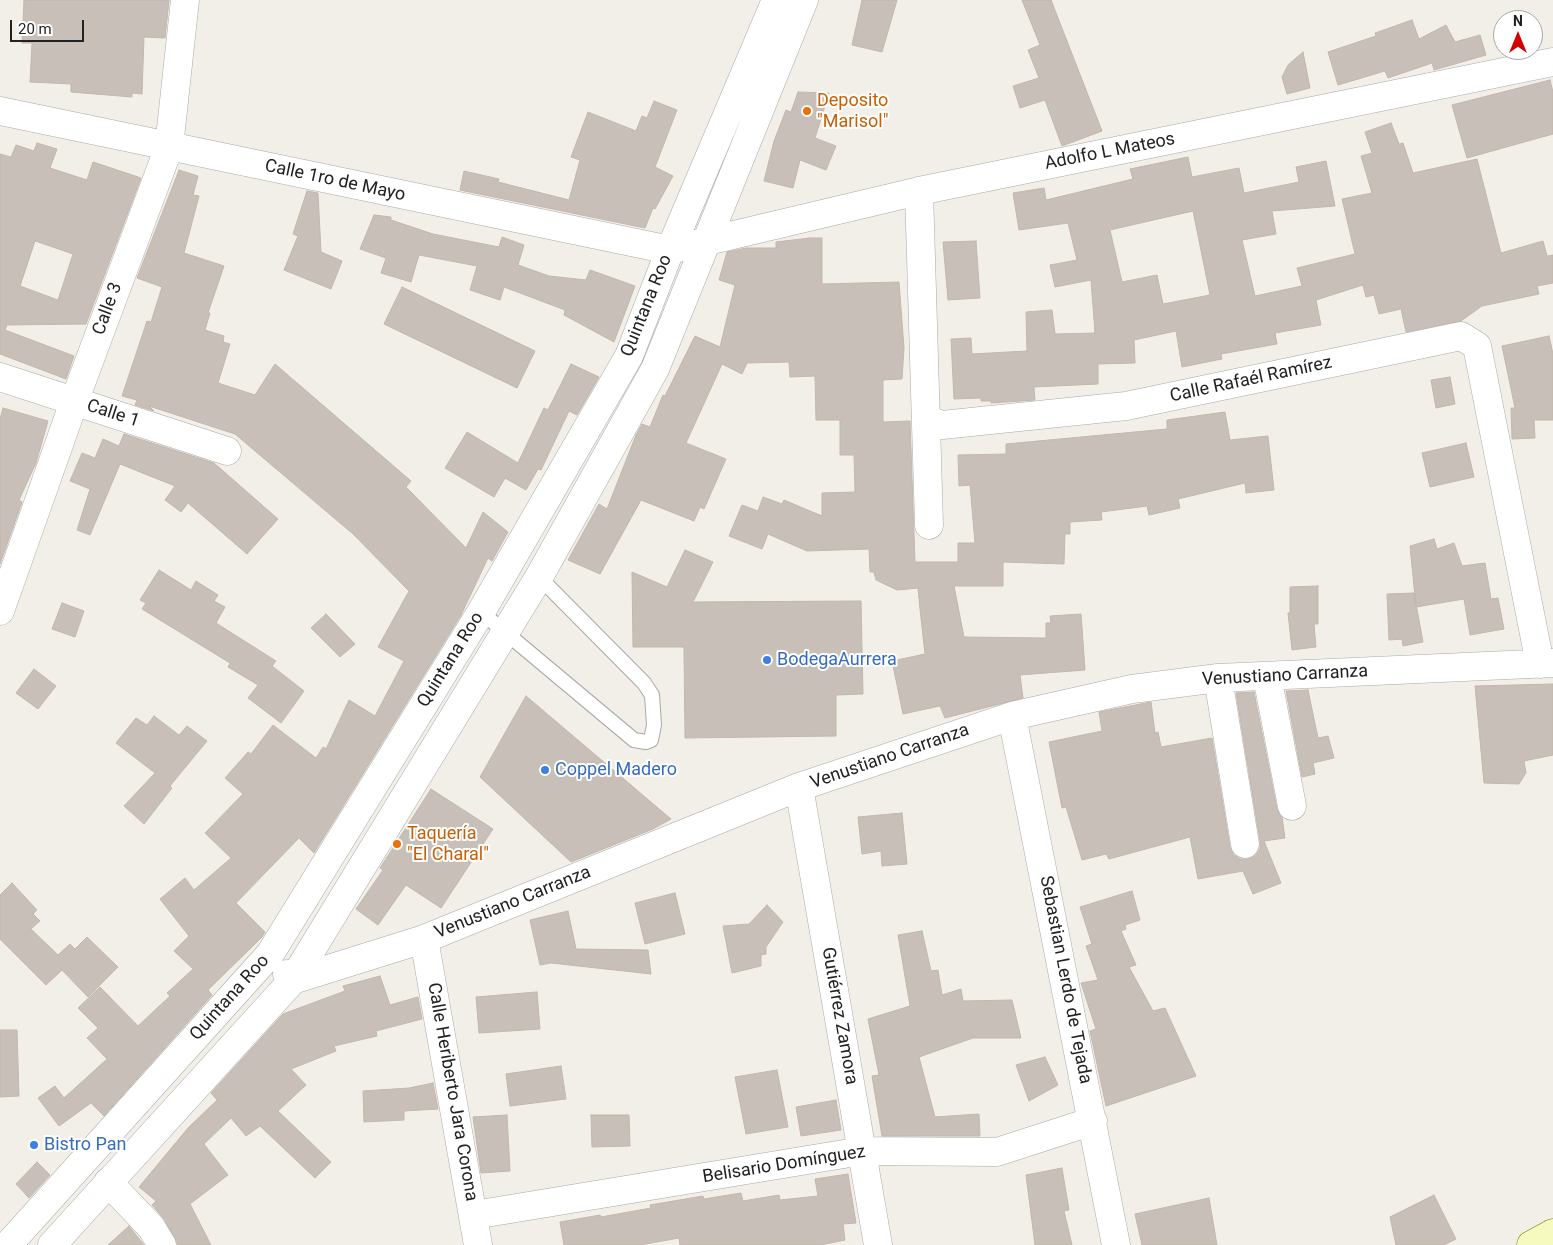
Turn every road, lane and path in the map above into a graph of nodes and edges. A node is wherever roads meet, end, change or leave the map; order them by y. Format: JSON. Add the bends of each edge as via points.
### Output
{"nodes":[{"id":1,"x":186,"y":0,"type":"edge"},
{"id":2,"x":776,"y":0,"type":"edge"},
{"id":3,"x":804,"y":0,"type":"edge"},
{"id":4,"x":1553,"y":62,"type":"edge"},
{"id":5,"x":0,"y":111,"type":"edge"},
{"id":6,"x":169,"y":147,"type":"junction"},
{"id":7,"x":919,"y":191,"type":"junction"},
{"id":8,"x":706,"y":243,"type":"junction"},
{"id":9,"x":670,"y":250,"type":"junction"},
{"id":10,"x":0,"y":377,"type":"edge"},
{"id":11,"x":74,"y":402,"type":"junction"},
{"id":12,"x":926,"y":418,"type":"junction"},
{"id":13,"x":227,"y":450,"type":"dead end"},
{"id":14,"x":929,"y":525,"type":"dead end"},
{"id":15,"x":539,"y":577,"type":"junction"},
{"id":16,"x":0,"y":612,"type":"edge"},
{"id":17,"x":481,"y":612,"type":"junction"},
{"id":18,"x":505,"y":631,"type":"junction"},
{"id":19,"x":1547,"y":664,"type":"edge"},
{"id":20,"x":1267,"y":676,"type":"junction"},
{"id":21,"x":1218,"y":678,"type":"junction"},
{"id":22,"x":1012,"y":716,"type":"junction"},
{"id":23,"x":799,"y":787,"type":"junction"},
{"id":24,"x":1292,"y":806,"type":"dead end"},
{"id":25,"x":1245,"y":844,"type":"dead end"},
{"id":26,"x":424,"y":940,"type":"junction"},
{"id":27,"x":270,"y":954,"type":"junction"},
{"id":28,"x":293,"y":980,"type":"junction"},
{"id":29,"x":1093,"y":1121,"type":"junction"},
{"id":30,"x":862,"y":1151,"type":"junction"},
{"id":31,"x":108,"y":1182,"type":"junction"},
{"id":32,"x":474,"y":1215,"type":"junction"},
{"id":33,"x":1553,"y":1233,"type":"edge"},
{"id":34,"x":8,"y":1245,"type":"edge"},
{"id":35,"x":52,"y":1245,"type":"edge"},
{"id":36,"x":162,"y":1245,"type":"edge"},
{"id":37,"x":478,"y":1245,"type":"edge"},
{"id":38,"x":878,"y":1245,"type":"edge"},
{"id":39,"x":1116,"y":1245,"type":"edge"},
{"id":40,"x":1531,"y":1245,"type":"edge"}],
"edges":[{"from":1,"to":6,"type":"street","name":"Calle 3"},
{"from":2,"to":9,"type":"street","name":"Quintana Roo"},
{"from":3,"to":8,"type":"street","name":"Quintana Roo"},
{"from":4,"to":7,"type":"street","name":"Adolfo L Mateos"},
{"from":5,"to":6,"type":"street","name":"Calle 1ro de Mayo"},
{"from":6,"to":9,"type":"street","name":"Calle 1ro de Mayo"},
{"from":6,"to":11,"type":"street","name":"Calle 3"},
{"from":7,"to":8,"type":"street","name":"Adolfo L Mateos"},
{"from":7,"to":12,"type":"street"},
{"from":8,"to":9,"type":"street","name":"Adolfo L Mateos"},
{"from":8,"to":15,"type":"street","name":"Quintana Roo","via":[[655,370]]},
{"from":9,"to":17,"type":"street","name":"Quintana Roo","via":[[629,356]]},
{"from":10,"to":11,"type":"street","name":"Calle 1"},
{"from":11,"to":13,"type":"street","name":"Calle 1"},
{"from":11,"to":16,"type":"street","name":"Calle 3"},
{"from":12,"to":14,"type":"street"},
{"from":12,"to":19,"type":"street","name":"Calle Rafaél Ramírez","via":[[942,425],[1126,406],[1461,336],[1477,346]]},
{"from":15,"to":18,"type":"street","name":"Quintana Roo"},
{"from":15,"to":18,"type":"lane","via":[[648,689],[652,695],[654,725],[651,740],[634,740]]},
{"from":17,"to":18,"type":"lane"},
{"from":17,"to":27,"type":"street","name":"Quintana Roo"},
{"from":18,"to":28,"type":"street","name":"Quintana Roo"},
{"from":19,"to":20,"type":"street","name":"Venustiano Carranza"},
{"from":20,"to":21,"type":"street","name":"Venustiano Carranza"},
{"from":20,"to":24,"type":"street"},
{"from":21,"to":22,"type":"street","name":"Venustiano Carranza","via":[[1132,688]]},
{"from":21,"to":25,"type":"street"},
{"from":22,"to":23,"type":"street","name":"Venustiano Carranza"},
{"from":22,"to":29,"type":"street","name":"Sebastian Lerdo de Tejada"},
{"from":23,"to":26,"type":"street","name":"Venustiano Carranza"},
{"from":23,"to":30,"type":"street","name":"Gutiérrez Zamora"},
{"from":26,"to":28,"type":"street","name":"Venustiano Carranza"},
{"from":26,"to":32,"type":"street","name":"Calle Heriberto Jara Corona"},
{"from":27,"to":28,"type":"street"},
{"from":27,"to":34,"type":"street","name":"Quintana Roo"},
{"from":28,"to":31,"type":"street","name":"Quintana Roo"},
{"from":29,"to":30,"type":"street","name":"Belisario Domínguez","via":[[997,1152]]},
{"from":29,"to":39,"type":"street","name":"Sebastian Lerdo de Tejada"},
{"from":30,"to":32,"type":"street","name":"Belisario Domínguez"},
{"from":30,"to":38,"type":"street","name":"Gutiérrez Zamora"},
{"from":31,"to":35,"type":"street","name":"Quintana Roo"},
{"from":31,"to":36,"type":"street","via":[[151,1227]]},
{"from":32,"to":37,"type":"street","name":"Calle Heriberto Jara Corona"},
{"from":33,"to":40,"type":"main road"}]}
